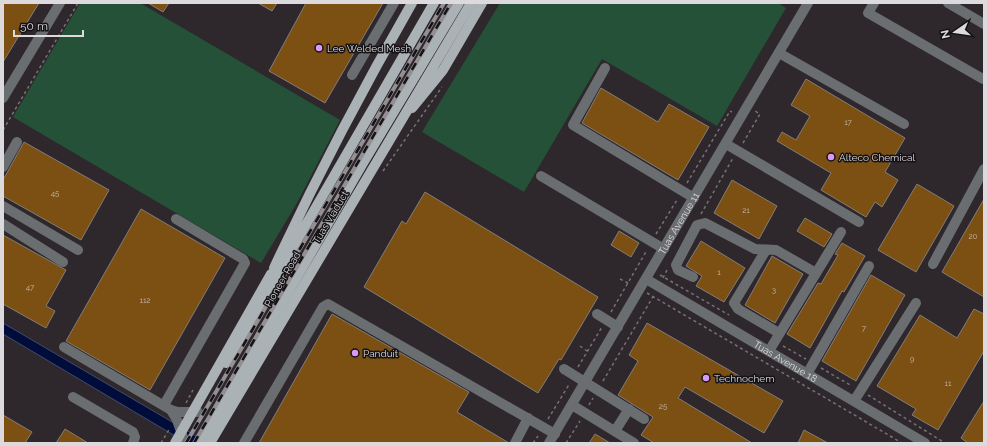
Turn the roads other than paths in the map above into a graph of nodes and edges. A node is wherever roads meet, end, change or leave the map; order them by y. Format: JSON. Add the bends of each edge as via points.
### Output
{"nodes":[{"id":1,"x":60,"y":3,"type":"edge"},
{"id":2,"x":394,"y":3,"type":"edge"},
{"id":3,"x":412,"y":3,"type":"edge"},
{"id":4,"x":434,"y":3,"type":"edge"},
{"id":5,"x":458,"y":3,"type":"edge"},
{"id":6,"x":471,"y":3,"type":"edge"},
{"id":7,"x":482,"y":3,"type":"edge"},
{"id":8,"x":808,"y":3,"type":"edge"},
{"id":9,"x":874,"y":3,"type":"edge"},
{"id":10,"x":948,"y":3,"type":"edge"},
{"id":11,"x":984,"y":24,"type":"edge"},
{"id":12,"x":779,"y":53,"type":"junction"},
{"id":13,"x":605,"y":68,"type":"dead end"},
{"id":14,"x":352,"y":75,"type":"dead end"},
{"id":15,"x":984,"y":78,"type":"edge"},
{"id":16,"x":3,"y":98,"type":"edge"},
{"id":17,"x":904,"y":124,"type":"dead end"},
{"id":18,"x":17,"y":142,"type":"dead end"},
{"id":19,"x":726,"y":144,"type":"junction"},
{"id":20,"x":363,"y":163,"type":"junction"},
{"id":21,"x":3,"y":167,"type":"edge"},
{"id":22,"x":984,"y":169,"type":"edge"},
{"id":23,"x":541,"y":176,"type":"dead end"},
{"id":24,"x":694,"y":198,"type":"junction"},
{"id":25,"x":3,"y":206,"type":"edge"},
{"id":26,"x":176,"y":219,"type":"dead end"},
{"id":27,"x":859,"y":222,"type":"dead end"},
{"id":28,"x":3,"y":224,"type":"edge"},
{"id":29,"x":841,"y":232,"type":"dead end"},
{"id":30,"x":664,"y":248,"type":"junction"},
{"id":31,"x":78,"y":250,"type":"dead end"},
{"id":32,"x":766,"y":250,"type":"junction"},
{"id":33,"x":63,"y":262,"type":"dead end"},
{"id":34,"x":933,"y":264,"type":"dead end"},
{"id":35,"x":869,"y":266,"type":"dead end"},
{"id":36,"x":816,"y":273,"type":"junction"},
{"id":37,"x":693,"y":277,"type":"dead end"},
{"id":38,"x":646,"y":279,"type":"junction"},
{"id":39,"x":916,"y":303,"type":"dead end"},
{"id":40,"x":597,"y":314,"type":"dead end"},
{"id":41,"x":618,"y":327,"type":"junction"},
{"id":42,"x":777,"y":337,"type":"junction"},
{"id":43,"x":64,"y":347,"type":"dead end"},
{"id":44,"x":768,"y":351,"type":"junction"},
{"id":45,"x":564,"y":369,"type":"dead end"},
{"id":46,"x":808,"y":374,"type":"junction"},
{"id":47,"x":585,"y":382,"type":"junction"},
{"id":48,"x":74,"y":397,"type":"dead end"},
{"id":49,"x":854,"y":401,"type":"junction"},
{"id":50,"x":572,"y":405,"type":"junction"},
{"id":51,"x":168,"y":408,"type":"junction"},
{"id":52,"x":629,"y":409,"type":"junction"},
{"id":53,"x":198,"y":412,"type":"junction"},
{"id":54,"x":528,"y":418,"type":"junction"},
{"id":55,"x":644,"y":419,"type":"dead end"},
{"id":56,"x":615,"y":431,"type":"junction"},
{"id":57,"x":555,"y":434,"type":"junction"},
{"id":58,"x":180,"y":441,"type":"edge"},
{"id":59,"x":133,"y":443,"type":"edge"},
{"id":60,"x":201,"y":443,"type":"edge"},
{"id":61,"x":210,"y":443,"type":"edge"},
{"id":62,"x":244,"y":443,"type":"edge"},
{"id":63,"x":515,"y":443,"type":"edge"},
{"id":64,"x":549,"y":443,"type":"edge"},
{"id":65,"x":634,"y":443,"type":"edge"},
{"id":66,"x":925,"y":443,"type":"edge"}],
"edges":[{"from":1,"to":16,"type":"street"},
{"from":2,"to":14,"type":"street"},
{"from":3,"to":58,"type":"main road","bridge":true,"via":[[363,89],[271,274]]},
{"from":4,"to":53,"type":"main road","name":"Pioneer Road"},
{"from":5,"to":20,"type":"main road","name":"Pioneer Road"},
{"from":6,"to":61,"type":"main road","name":"Tuas Viaduct","bridge":true},
{"from":7,"to":20,"type":"main road","via":[[443,70],[396,128]]},
{"from":8,"to":12,"type":"street","name":"Tuas Avenue 11"},
{"from":9,"to":15,"type":"street","via":[[868,14]]},
{"from":10,"to":11,"type":"street"},
{"from":12,"to":17,"type":"street"},
{"from":12,"to":19,"type":"street","name":"Tuas Avenue 11"},
{"from":13,"to":24,"type":"street","via":[[573,126]]},
{"from":18,"to":21,"type":"street"},
{"from":19,"to":24,"type":"street","name":"Tuas Avenue 11"},
{"from":19,"to":27,"type":"street"},
{"from":20,"to":60,"type":"main road","name":"Pioneer Road"},
{"from":22,"to":34,"type":"street"},
{"from":23,"to":30,"type":"street"},
{"from":24,"to":30,"type":"street","name":"Tuas Avenue 11"},
{"from":25,"to":31,"type":"street"},
{"from":26,"to":51,"type":"street","via":[[243,259],[245,263]]},
{"from":28,"to":33,"type":"street"},
{"from":29,"to":36,"type":"street"},
{"from":30,"to":38,"type":"street","name":"Tuas Avenue 11"},
{"from":32,"to":36,"type":"street","via":[[776,250]]},
{"from":32,"to":37,"type":"street","via":[[755,249],[705,222],[697,225],[676,265],[678,270]]},
{"from":32,"to":42,"type":"street","via":[[734,303],[738,309]]},
{"from":35,"to":46,"type":"street"},
{"from":36,"to":42,"type":"street"},
{"from":38,"to":41,"type":"street","name":"Tuas Avenue 11"},
{"from":38,"to":44,"type":"street","name":"Tuas Avenue 18"},
{"from":39,"to":49,"type":"street"},
{"from":40,"to":41,"type":"street"},
{"from":41,"to":47,"type":"street","name":"Tuas Avenue 11"},
{"from":42,"to":44,"type":"street"},
{"from":43,"to":51,"type":"street"},
{"from":44,"to":46,"type":"street","name":"Tuas Avenue 18"},
{"from":45,"to":47,"type":"street"},
{"from":46,"to":49,"type":"street","name":"Tuas Avenue 18"},
{"from":47,"to":50,"type":"street","name":"Tuas Avenue 11"},
{"from":47,"to":52,"type":"street"},
{"from":48,"to":59,"type":"street","via":[[134,432]]},
{"from":49,"to":66,"type":"street","name":"Tuas Avenue 18"},
{"from":50,"to":56,"type":"street"},
{"from":50,"to":57,"type":"street","name":"Tuas Avenue 11"},
{"from":51,"to":53,"type":"street","via":[[178,412]]},
{"from":51,"to":58,"type":"street","via":[[177,420]]},
{"from":52,"to":55,"type":"street"},
{"from":52,"to":56,"type":"street"},
{"from":53,"to":58,"type":"main road","name":"Pioneer Road"},
{"from":54,"to":57,"type":"street"},
{"from":54,"to":62,"type":"street","via":[[328,304],[323,306]]},
{"from":54,"to":63,"type":"street"},
{"from":56,"to":65,"type":"street"},
{"from":57,"to":64,"type":"street","name":"Tuas Avenue 11"}]}
